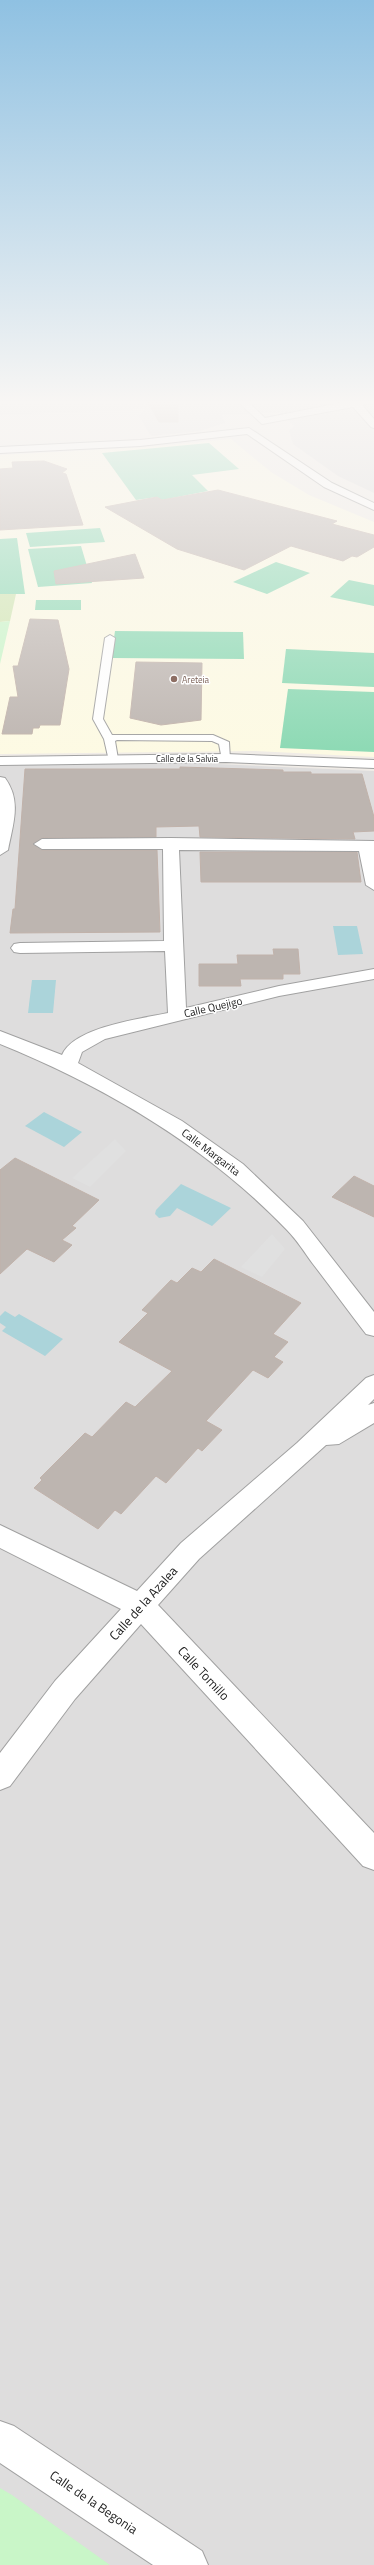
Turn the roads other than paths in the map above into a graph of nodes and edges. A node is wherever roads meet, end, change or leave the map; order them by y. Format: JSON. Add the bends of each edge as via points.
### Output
{"nodes":[{"id":1,"x":110,"y":638,"type":"dead end"},
{"id":2,"x":109,"y":739,"type":"junction"},
{"id":3,"x":226,"y":758,"type":"junction"},
{"id":4,"x":113,"y":759,"type":"junction"},
{"id":5,"x":0,"y":761,"type":"edge"},
{"id":6,"x":374,"y":764,"type":"edge"},
{"id":7,"x":0,"y":781,"type":"edge"},
{"id":8,"x":42,"y":844,"type":"dead end"},
{"id":9,"x":171,"y":844,"type":"junction"},
{"id":10,"x":370,"y":846,"type":"edge"},
{"id":11,"x":0,"y":850,"type":"edge"},
{"id":12,"x":374,"y":885,"type":"edge"},
{"id":13,"x":173,"y":946,"type":"junction"},
{"id":14,"x":20,"y":948,"type":"dead end"},
{"id":15,"x":374,"y":974,"type":"edge"},
{"id":16,"x":177,"y":1015,"type":"junction"},
{"id":17,"x":0,"y":1037,"type":"edge"},
{"id":18,"x":67,"y":1066,"type":"junction"},
{"id":19,"x":374,"y":1328,"type":"edge"},
{"id":20,"x":374,"y":1384,"type":"edge"},
{"id":21,"x":374,"y":1412,"type":"edge"},
{"id":22,"x":306,"y":1450,"type":"junction"},
{"id":23,"x":0,"y":1536,"type":"edge"},
{"id":24,"x":141,"y":1606,"type":"junction"},
{"id":25,"x":0,"y":1776,"type":"edge"},
{"id":26,"x":374,"y":1855,"type":"edge"},
{"id":27,"x":0,"y":2440,"type":"edge"},
{"id":28,"x":188,"y":2565,"type":"edge"}],
"edges":[{"from":1,"to":2,"type":"lane","via":[[98,719]]},
{"from":2,"to":3,"type":"lane","via":[[213,738],[224,742]]},
{"from":2,"to":4,"type":"lane"},
{"from":3,"to":4,"type":"street","name":"Calle de la Salvia"},
{"from":3,"to":6,"type":"street","name":"Calle de la Salvia"},
{"from":4,"to":5,"type":"street","name":"Calle de la Salvia"},
{"from":7,"to":11,"type":"street","via":[[7,790],[8,801]]},
{"from":8,"to":9,"type":"street"},
{"from":9,"to":10,"type":"street"},
{"from":9,"to":13,"type":"street"},
{"from":10,"to":12,"type":"street"},
{"from":13,"to":14,"type":"street"},
{"from":13,"to":16,"type":"street"},
{"from":15,"to":16,"type":"street","name":"Calle Quejigo","via":[[279,991]]},
{"from":16,"to":18,"type":"street","name":"Calle Quejigo","via":[[99,1035],[83,1042],[74,1049]]},
{"from":17,"to":18,"type":"street","name":"Calle Margarita"},
{"from":18,"to":19,"type":"street","name":"Calle Margarita","via":[[175,1126],[236,1169],[296,1226]]},
{"from":20,"to":22,"type":"street","name":"Calle de la Azalea"},
{"from":21,"to":22,"type":"street","name":"Calle de la Azalea"},
{"from":22,"to":24,"type":"street","name":"Calle de la Azalea","via":[[190,1551]]},
{"from":23,"to":24,"type":"street","name":"Calle Tomillo"},
{"from":24,"to":25,"type":"street","name":"Calle de la Azalea","via":[[65,1690]]},
{"from":24,"to":26,"type":"street","name":"Calle Tomillo"},
{"from":27,"to":28,"type":"street","name":"Calle de la Begonia"}]}
